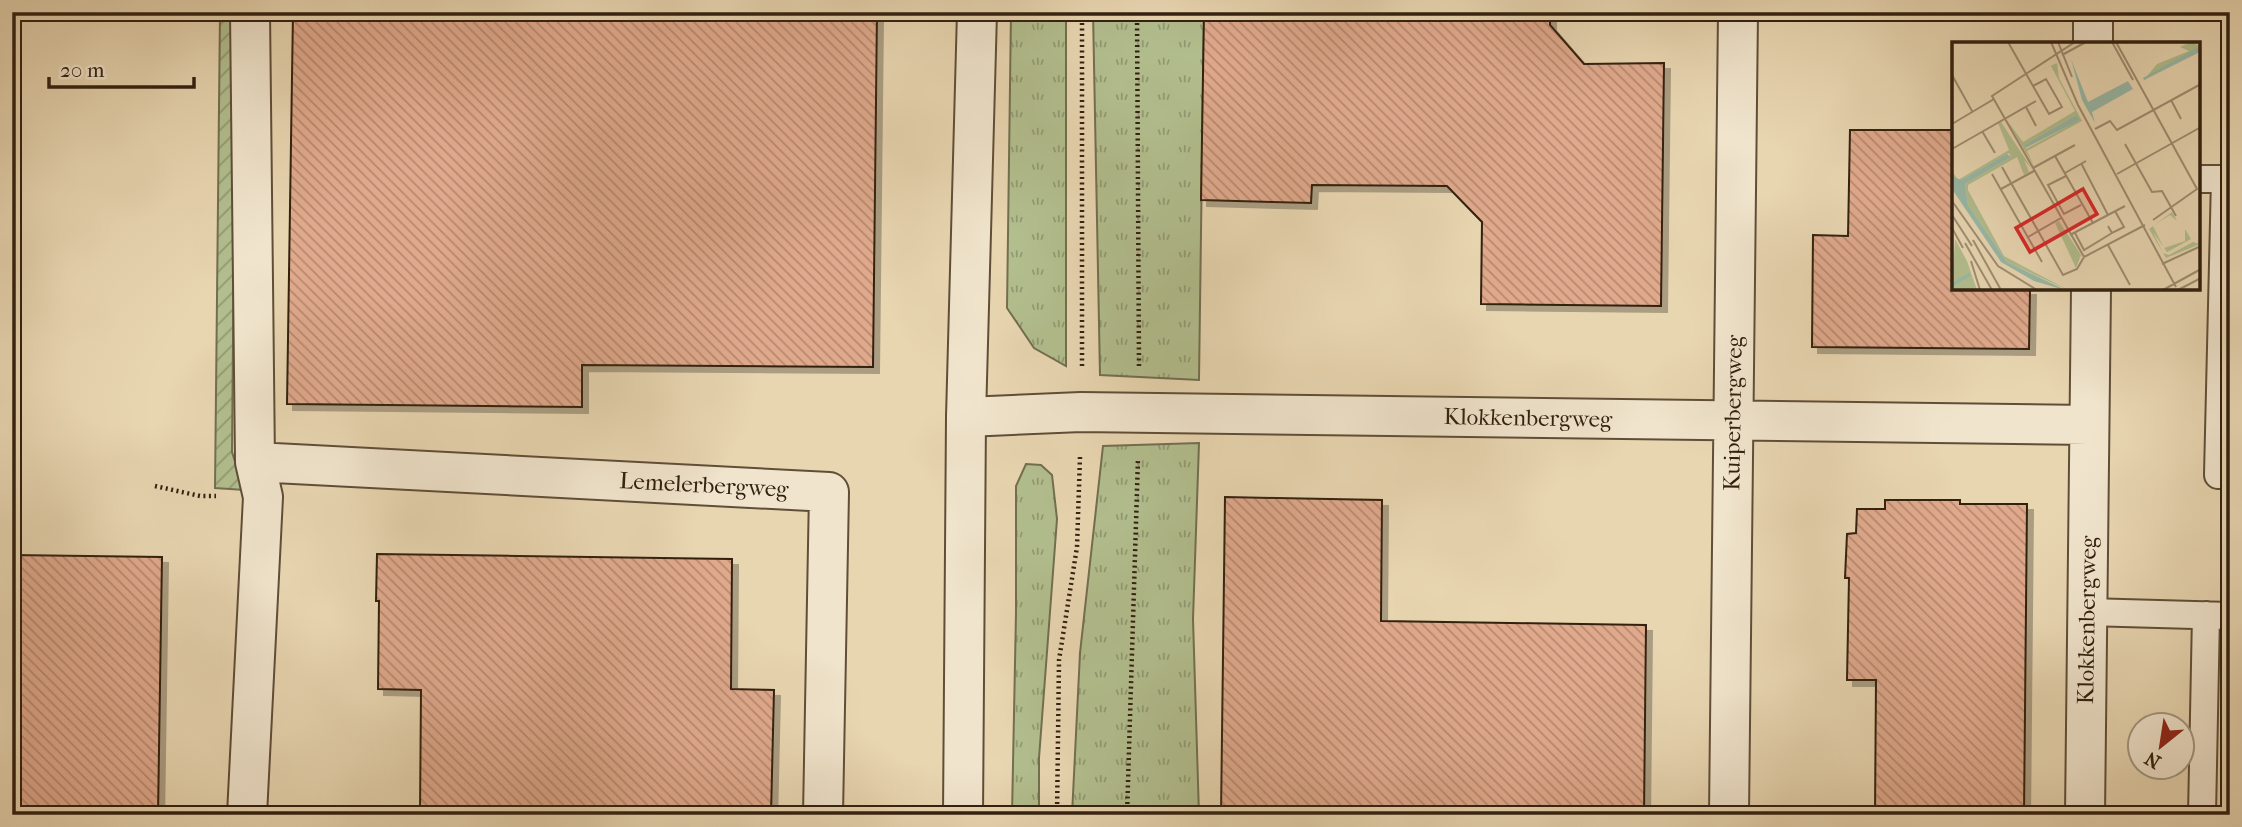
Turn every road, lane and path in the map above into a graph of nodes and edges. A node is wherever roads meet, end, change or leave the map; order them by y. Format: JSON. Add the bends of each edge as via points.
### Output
{"nodes":[{"id":1,"x":250,"y":12,"type":"edge"},
{"id":2,"x":977,"y":12,"type":"edge"},
{"id":3,"x":1082,"y":12,"type":"edge"},
{"id":4,"x":1738,"y":12,"type":"edge"},
{"id":5,"x":2093,"y":12,"type":"edge"},
{"id":6,"x":2093,"y":42,"type":"edge"},
{"id":7,"x":2200,"y":179,"type":"edge"},
{"id":8,"x":2227,"y":179,"type":"edge"},
{"id":9,"x":2091,"y":290,"type":"edge"},
{"id":10,"x":1081,"y":412,"type":"junction"},
{"id":11,"x":966,"y":417,"type":"junction"},
{"id":12,"x":1732,"y":420,"type":"junction"},
{"id":13,"x":2089,"y":425,"type":"junction"},
{"id":14,"x":2230,"y":475,"type":"edge"},
{"id":15,"x":259,"y":480,"type":"junction"},
{"id":16,"x":155,"y":486,"type":"dead end"},
{"id":17,"x":2087,"y":612,"type":"junction"},
{"id":18,"x":2218,"y":615,"type":"edge"},
{"id":19,"x":247,"y":815,"type":"edge"},
{"id":20,"x":823,"y":815,"type":"edge"},
{"id":21,"x":963,"y":815,"type":"edge"},
{"id":22,"x":1057,"y":815,"type":"edge"},
{"id":23,"x":1729,"y":815,"type":"edge"},
{"id":24,"x":2085,"y":815,"type":"edge"},
{"id":25,"x":2202,"y":815,"type":"edge"}],
"edges":[{"from":1,"to":15,"type":"street"},
{"from":2,"to":11,"type":"street"},
{"from":3,"to":10,"type":"path"},
{"from":4,"to":12,"type":"street","name":"Kuiperbergweg"},
{"from":5,"to":6,"type":"street"},
{"from":7,"to":8,"type":"lane"},
{"from":8,"to":14,"type":"lane","via":[[2218,475]]},
{"from":9,"to":13,"type":"street","name":"Klokkenbergweg"},
{"from":10,"to":11,"type":"street","name":"Klokkenbergweg"},
{"from":10,"to":12,"type":"street","name":"Klokkenbergweg"},
{"from":10,"to":22,"type":"path","via":[[1077,547],[1059,660]]},
{"from":11,"to":21,"type":"street"},
{"from":12,"to":13,"type":"street","name":"Klokkenbergweg"},
{"from":12,"to":23,"type":"street","name":"Kuiperbergweg"},
{"from":13,"to":17,"type":"street","name":"Klokkenbergweg"},
{"from":15,"to":16,"type":"path","via":[[200,496]]},
{"from":15,"to":19,"type":"street"},
{"from":15,"to":20,"type":"street","name":"Lemelerbergweg","via":[[829,492]]},
{"from":17,"to":18,"type":"lane"},
{"from":17,"to":24,"type":"street","name":"Klokkenbergweg"},
{"from":18,"to":25,"type":"lane"}]}
